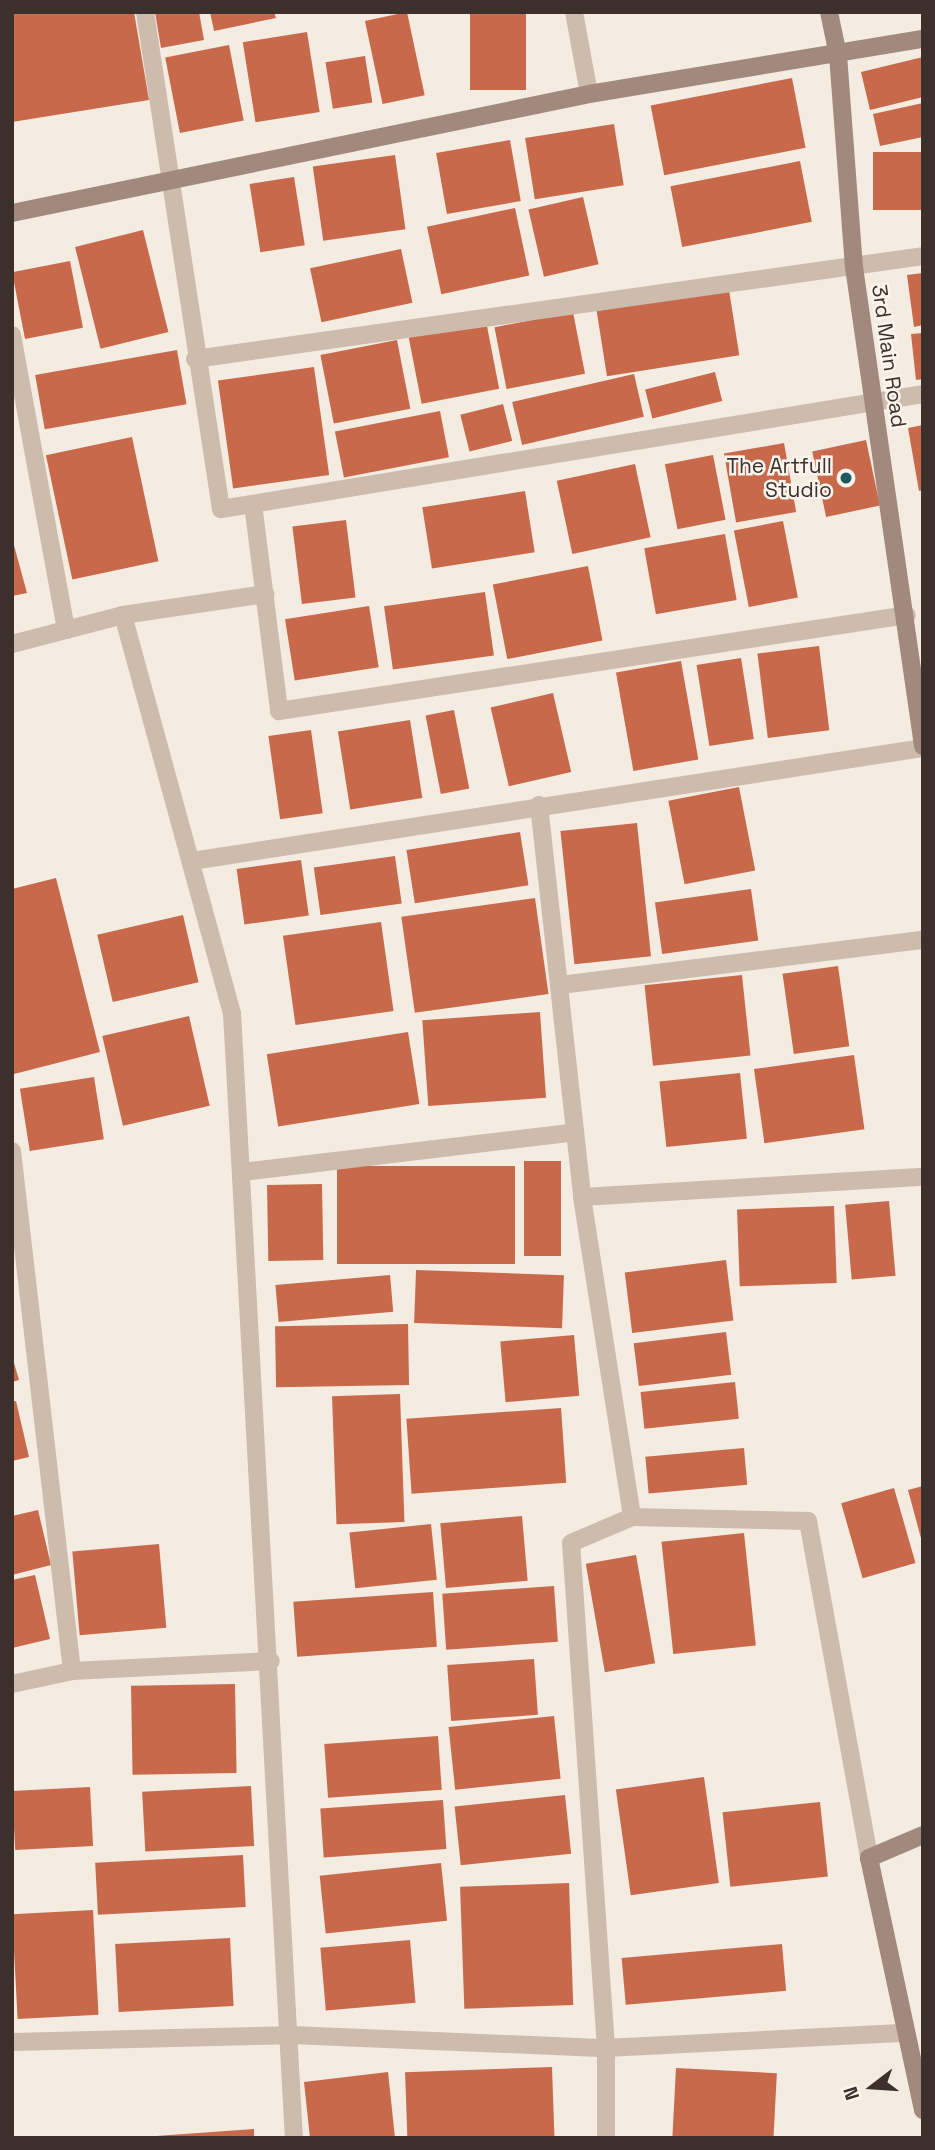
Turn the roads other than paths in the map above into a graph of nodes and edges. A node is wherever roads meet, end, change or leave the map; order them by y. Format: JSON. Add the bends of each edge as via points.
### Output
{"nodes":[{"id":1,"x":145,"y":12,"type":"edge"},
{"id":2,"x":574,"y":12,"type":"edge"},
{"id":3,"x":829,"y":12,"type":"edge"},
{"id":4,"x":923,"y":39,"type":"edge"},
{"id":5,"x":838,"y":55,"type":"junction"},
{"id":6,"x":589,"y":94,"type":"junction"},
{"id":7,"x":171,"y":177,"type":"junction"},
{"id":8,"x":12,"y":213,"type":"edge"},
{"id":9,"x":923,"y":256,"type":"edge"},
{"id":10,"x":854,"y":267,"type":"junction"},
{"id":11,"x":12,"y":335,"type":"edge"},
{"id":12,"x":195,"y":359,"type":"junction"},
{"id":13,"x":923,"y":394,"type":"edge"},
{"id":14,"x":873,"y":402,"type":"junction"},
{"id":15,"x":253,"y":504,"type":"junction"},
{"id":16,"x":265,"y":594,"type":"junction"},
{"id":17,"x":123,"y":615,"type":"junction"},
{"id":18,"x":907,"y":615,"type":"junction"},
{"id":19,"x":66,"y":630,"type":"junction"},
{"id":20,"x":12,"y":644,"type":"edge"},
{"id":21,"x":923,"y":747,"type":"edge"},
{"id":22,"x":539,"y":805,"type":"junction"},
{"id":23,"x":192,"y":861,"type":"junction"},
{"id":24,"x":923,"y":940,"type":"edge"},
{"id":25,"x":560,"y":985,"type":"junction"},
{"id":26,"x":575,"y":1132,"type":"junction"},
{"id":27,"x":12,"y":1151,"type":"edge"},
{"id":28,"x":242,"y":1172,"type":"junction"},
{"id":29,"x":923,"y":1177,"type":"edge"},
{"id":30,"x":582,"y":1197,"type":"junction"},
{"id":31,"x":632,"y":1517,"type":"junction"},
{"id":32,"x":271,"y":1661,"type":"junction"},
{"id":33,"x":72,"y":1671,"type":"junction"},
{"id":34,"x":12,"y":1684,"type":"edge"},
{"id":35,"x":923,"y":1835,"type":"edge"},
{"id":36,"x":869,"y":1858,"type":"junction"},
{"id":37,"x":906,"y":2033,"type":"junction"},
{"id":38,"x":291,"y":2035,"type":"junction"},
{"id":39,"x":12,"y":2042,"type":"edge"},
{"id":40,"x":606,"y":2048,"type":"junction"},
{"id":41,"x":923,"y":2110,"type":"edge"},
{"id":42,"x":294,"y":2138,"type":"edge"},
{"id":43,"x":606,"y":2138,"type":"edge"}],
"edges":[{"from":1,"to":7,"type":"street"},
{"from":2,"to":6,"type":"street"},
{"from":3,"to":5,"type":"street","name":"3rd Main Road"},
{"from":4,"to":5,"type":"street"},
{"from":5,"to":6,"type":"street"},
{"from":5,"to":10,"type":"street","name":"3rd Main Road"},
{"from":6,"to":7,"type":"street"},
{"from":7,"to":8,"type":"street"},
{"from":7,"to":12,"type":"street"},
{"from":9,"to":10,"type":"street"},
{"from":10,"to":12,"type":"street"},
{"from":10,"to":14,"type":"street","name":"3rd Main Road"},
{"from":11,"to":19,"type":"street"},
{"from":12,"to":15,"type":"street","via":[[221,509]]},
{"from":13,"to":14,"type":"street"},
{"from":14,"to":15,"type":"street"},
{"from":14,"to":18,"type":"street","name":"3rd Main Road"},
{"from":15,"to":16,"type":"street"},
{"from":16,"to":17,"type":"street"},
{"from":16,"to":18,"type":"street","via":[[279,711]]},
{"from":17,"to":19,"type":"street"},
{"from":17,"to":23,"type":"street"},
{"from":18,"to":21,"type":"street","name":"3rd Main Road"},
{"from":19,"to":20,"type":"street"},
{"from":21,"to":22,"type":"street"},
{"from":22,"to":23,"type":"street"},
{"from":22,"to":25,"type":"street"},
{"from":23,"to":28,"type":"street","via":[[232,1013]]},
{"from":24,"to":25,"type":"street"},
{"from":25,"to":26,"type":"street"},
{"from":26,"to":28,"type":"street"},
{"from":26,"to":30,"type":"street"},
{"from":27,"to":33,"type":"street"},
{"from":28,"to":32,"type":"street"},
{"from":29,"to":30,"type":"street"},
{"from":30,"to":31,"type":"street"},
{"from":31,"to":36,"type":"street","via":[[808,1521]]},
{"from":31,"to":40,"type":"street","via":[[571,1543]]},
{"from":32,"to":33,"type":"street"},
{"from":32,"to":38,"type":"street"},
{"from":33,"to":34,"type":"street"},
{"from":35,"to":36,"type":"street"},
{"from":36,"to":37,"type":"street"},
{"from":37,"to":40,"type":"street"},
{"from":37,"to":41,"type":"street"},
{"from":38,"to":39,"type":"street"},
{"from":38,"to":40,"type":"street"},
{"from":38,"to":42,"type":"street"},
{"from":40,"to":43,"type":"street"}]}
